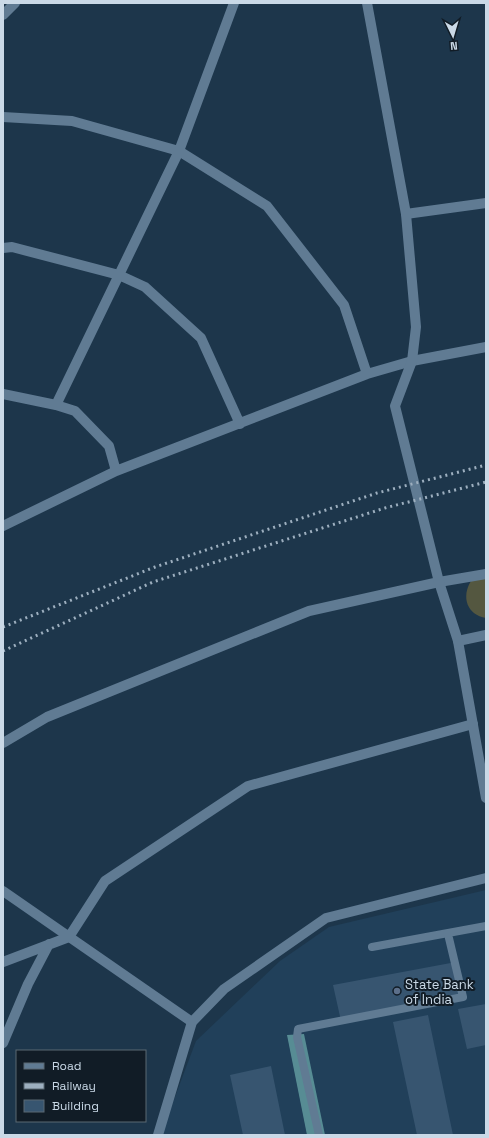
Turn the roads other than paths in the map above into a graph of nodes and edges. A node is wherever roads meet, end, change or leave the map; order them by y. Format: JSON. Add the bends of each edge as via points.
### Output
{"nodes":[{"id":1,"x":15,"y":3,"type":"edge"},
{"id":2,"x":234,"y":3,"type":"edge"},
{"id":3,"x":367,"y":3,"type":"edge"},
{"id":4,"x":3,"y":15,"type":"edge"},
{"id":5,"x":3,"y":117,"type":"edge"},
{"id":6,"x":178,"y":151,"type":"junction"},
{"id":7,"x":486,"y":203,"type":"edge"},
{"id":8,"x":406,"y":214,"type":"junction"},
{"id":9,"x":3,"y":248,"type":"edge"},
{"id":10,"x":119,"y":275,"type":"junction"},
{"id":11,"x":486,"y":347,"type":"edge"},
{"id":12,"x":412,"y":361,"type":"junction"},
{"id":13,"x":367,"y":374,"type":"junction"},
{"id":14,"x":3,"y":394,"type":"edge"},
{"id":15,"x":56,"y":404,"type":"junction"},
{"id":16,"x":240,"y":424,"type":"junction"},
{"id":17,"x":116,"y":471,"type":"junction"},
{"id":18,"x":3,"y":526,"type":"edge"},
{"id":19,"x":486,"y":574,"type":"edge"},
{"id":20,"x":440,"y":582,"type":"junction"},
{"id":21,"x":486,"y":635,"type":"edge"},
{"id":22,"x":458,"y":641,"type":"junction"},
{"id":23,"x":473,"y":724,"type":"junction"},
{"id":24,"x":3,"y":744,"type":"edge"},
{"id":25,"x":486,"y":798,"type":"edge"},
{"id":26,"x":486,"y":878,"type":"edge"},
{"id":27,"x":3,"y":891,"type":"edge"},
{"id":28,"x":486,"y":926,"type":"edge"},
{"id":29,"x":448,"y":934,"type":"junction"},
{"id":30,"x":70,"y":937,"type":"junction"},
{"id":31,"x":49,"y":944,"type":"junction"},
{"id":32,"x":372,"y":947,"type":"dead end"},
{"id":33,"x":3,"y":962,"type":"edge"},
{"id":34,"x":192,"y":1022,"type":"junction"},
{"id":35,"x":3,"y":1043,"type":"edge"},
{"id":36,"x":158,"y":1135,"type":"edge"},
{"id":37,"x":319,"y":1135,"type":"edge"}],
"edges":[{"from":1,"to":4,"type":"street"},
{"from":2,"to":6,"type":"street"},
{"from":3,"to":8,"type":"street"},
{"from":5,"to":6,"type":"street","via":[[72,121]]},
{"from":6,"to":10,"type":"street"},
{"from":6,"to":13,"type":"street","via":[[267,206],[344,305]]},
{"from":7,"to":8,"type":"street"},
{"from":8,"to":12,"type":"street","via":[[416,327]]},
{"from":9,"to":10,"type":"street","via":[[12,247]]},
{"from":10,"to":15,"type":"street"},
{"from":10,"to":16,"type":"street","via":[[145,287],[201,338]]},
{"from":11,"to":12,"type":"street"},
{"from":12,"to":13,"type":"street"},
{"from":12,"to":20,"type":"street","via":[[395,406]]},
{"from":13,"to":16,"type":"street"},
{"from":14,"to":15,"type":"street"},
{"from":15,"to":17,"type":"street","via":[[75,411],[109,446]]},
{"from":16,"to":17,"type":"street"},
{"from":17,"to":18,"type":"street"},
{"from":19,"to":20,"type":"street"},
{"from":20,"to":22,"type":"street"},
{"from":20,"to":24,"type":"street","via":[[309,611],[47,717]]},
{"from":21,"to":22,"type":"street"},
{"from":22,"to":23,"type":"street"},
{"from":23,"to":25,"type":"street"},
{"from":23,"to":30,"type":"street","via":[[248,786],[105,881]]},
{"from":26,"to":34,"type":"street","via":[[326,918],[224,990]]},
{"from":27,"to":30,"type":"street"},
{"from":28,"to":29,"type":"lane"},
{"from":29,"to":32,"type":"lane"},
{"from":29,"to":37,"type":"lane","via":[[463,997],[298,1028],[297,1037]]},
{"from":30,"to":31,"type":"street"},
{"from":30,"to":34,"type":"street"},
{"from":31,"to":33,"type":"street"},
{"from":31,"to":35,"type":"street","via":[[28,984]]},
{"from":34,"to":36,"type":"street"}]}
